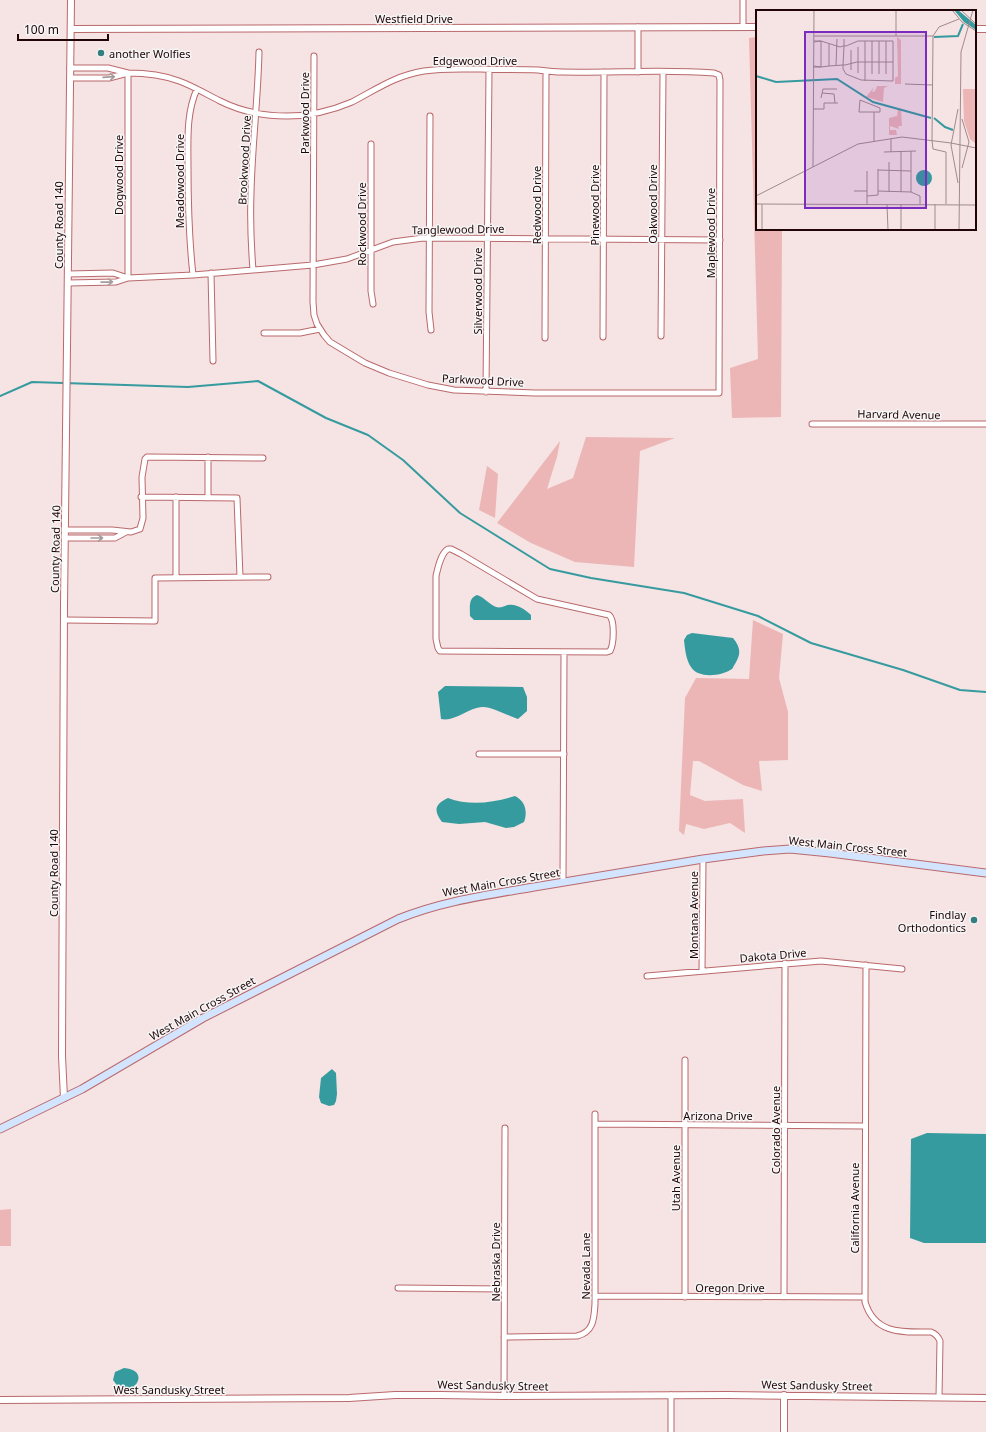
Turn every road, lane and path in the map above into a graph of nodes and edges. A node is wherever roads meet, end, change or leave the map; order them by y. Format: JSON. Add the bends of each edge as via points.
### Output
{"nodes":[{"id":1,"x":71,"y":0,"type":"edge"},
{"id":2,"x":743,"y":0,"type":"edge"},
{"id":3,"x":638,"y":27,"type":"junction"},
{"id":4,"x":743,"y":27,"type":"junction"},
{"id":5,"x":756,"y":27,"type":"edge"},
{"id":6,"x":976,"y":28,"type":"edge"},
{"id":7,"x":71,"y":29,"type":"junction"},
{"id":8,"x":986,"y":29,"type":"edge"},
{"id":9,"x":259,"y":52,"type":"dead end"},
{"id":10,"x":314,"y":56,"type":"dead end"},
{"id":11,"x":70,"y":68,"type":"junction"},
{"id":12,"x":489,"y":70,"type":"junction"},
{"id":13,"x":546,"y":72,"type":"junction"},
{"id":14,"x":604,"y":72,"type":"junction"},
{"id":15,"x":638,"y":72,"type":"junction"},
{"id":16,"x":663,"y":72,"type":"junction"},
{"id":17,"x":128,"y":73,"type":"junction"},
{"id":18,"x":718,"y":74,"type":"joint"},
{"id":19,"x":70,"y":78,"type":"junction"},
{"id":20,"x":197,"y":89,"type":"junction"},
{"id":21,"x":256,"y":113,"type":"junction"},
{"id":22,"x":314,"y":114,"type":"junction"},
{"id":23,"x":430,"y":116,"type":"dead end"},
{"id":24,"x":371,"y":144,"type":"dead end"},
{"id":25,"x":430,"y":238,"type":"junction"},
{"id":26,"x":488,"y":238,"type":"junction"},
{"id":27,"x":545,"y":239,"type":"junction"},
{"id":28,"x":604,"y":239,"type":"junction"},
{"id":29,"x":662,"y":239,"type":"junction"},
{"id":30,"x":720,"y":240,"type":"junction"},
{"id":31,"x":371,"y":250,"type":"junction"},
{"id":32,"x":313,"y":265,"type":"junction"},
{"id":33,"x":253,"y":270,"type":"junction"},
{"id":34,"x":211,"y":273,"type":"junction"},
{"id":35,"x":68,"y":274,"type":"junction"},
{"id":36,"x":193,"y":275,"type":"junction"},
{"id":37,"x":128,"y":278,"type":"junction"},
{"id":38,"x":68,"y":283,"type":"junction"},
{"id":39,"x":373,"y":304,"type":"dead end"},
{"id":40,"x":320,"y":329,"type":"junction"},
{"id":41,"x":431,"y":330,"type":"dead end"},
{"id":42,"x":264,"y":334,"type":"dead end"},
{"id":43,"x":661,"y":336,"type":"dead end"},
{"id":44,"x":603,"y":337,"type":"dead end"},
{"id":45,"x":545,"y":338,"type":"dead end"},
{"id":46,"x":213,"y":361,"type":"dead end"},
{"id":47,"x":486,"y":392,"type":"junction"},
{"id":48,"x":719,"y":393,"type":"joint"},
{"id":49,"x":812,"y":424,"type":"dead end"},
{"id":50,"x":986,"y":424,"type":"edge"},
{"id":51,"x":208,"y":457,"type":"junction"},
{"id":52,"x":262,"y":458,"type":"dead end"},
{"id":53,"x":142,"y":497,"type":"junction"},
{"id":54,"x":176,"y":498,"type":"junction"},
{"id":55,"x":208,"y":498,"type":"junction"},
{"id":56,"x":65,"y":530,"type":"junction"},
{"id":57,"x":126,"y":532,"type":"junction"},
{"id":58,"x":65,"y":538,"type":"junction"},
{"id":59,"x":240,"y":577,"type":"junction"},
{"id":60,"x":268,"y":577,"type":"dead end"},
{"id":61,"x":176,"y":578,"type":"junction"},
{"id":62,"x":64,"y":620,"type":"junction"},
{"id":63,"x":564,"y":652,"type":"junction"},
{"id":64,"x":479,"y":754,"type":"dead end"},
{"id":65,"x":564,"y":754,"type":"junction"},
{"id":66,"x":703,"y":859,"type":"junction"},
{"id":67,"x":986,"y":873,"type":"edge"},
{"id":68,"x":563,"y":882,"type":"junction"},
{"id":69,"x":785,"y":963,"type":"junction"},
{"id":70,"x":866,"y":965,"type":"junction"},
{"id":71,"x":902,"y":969,"type":"dead end"},
{"id":72,"x":702,"y":971,"type":"junction"},
{"id":73,"x":647,"y":976,"type":"dead end"},
{"id":74,"x":685,"y":1060,"type":"dead end"},
{"id":75,"x":64,"y":1098,"type":"junction"},
{"id":76,"x":596,"y":1114,"type":"dead end"},
{"id":77,"x":595,"y":1124,"type":"junction"},
{"id":78,"x":685,"y":1125,"type":"junction"},
{"id":79,"x":785,"y":1126,"type":"junction"},
{"id":80,"x":865,"y":1126,"type":"junction"},
{"id":81,"x":505,"y":1128,"type":"dead end"},
{"id":82,"x":0,"y":1129,"type":"edge"},
{"id":83,"x":398,"y":1288,"type":"dead end"},
{"id":84,"x":504,"y":1289,"type":"junction"},
{"id":85,"x":594,"y":1296,"type":"junction"},
{"id":86,"x":684,"y":1297,"type":"junction"},
{"id":87,"x":784,"y":1297,"type":"junction"},
{"id":88,"x":865,"y":1297,"type":"junction"},
{"id":89,"x":504,"y":1336,"type":"junction"},
{"id":90,"x":671,"y":1395,"type":"junction"},
{"id":91,"x":784,"y":1395,"type":"junction"},
{"id":92,"x":504,"y":1396,"type":"junction"},
{"id":93,"x":939,"y":1397,"type":"junction"},
{"id":94,"x":986,"y":1398,"type":"edge"},
{"id":95,"x":0,"y":1400,"type":"edge"},
{"id":96,"x":671,"y":1432,"type":"edge"},
{"id":97,"x":784,"y":1432,"type":"edge"}],
"edges":[{"from":1,"to":7,"type":"street","name":"County Road 140"},
{"from":2,"to":4,"type":"street"},
{"from":3,"to":4,"type":"street","name":"Westfield Drive"},
{"from":3,"to":7,"type":"street","name":"Westfield Drive"},
{"from":3,"to":15,"type":"street"},
{"from":4,"to":5,"type":"street","name":"Westfield Drive"},
{"from":6,"to":8,"type":"street"},
{"from":7,"to":11,"type":"street","name":"County Road 140"},
{"from":9,"to":21,"type":"street","name":"Brookwood Drive"},
{"from":10,"to":22,"type":"street","name":"Parkwood Drive"},
{"from":11,"to":17,"type":"street","name":"Edgewood Drive","via":[[108,68]]},
{"from":11,"to":19,"type":"street","name":"County Road 140"},
{"from":12,"to":13,"type":"street","name":"Edgewood Drive"},
{"from":12,"to":22,"type":"street","name":"Edgewood Drive","via":[[422,71],[383,84],[344,105]]},
{"from":12,"to":26,"type":"street","name":"Silverwood Drive"},
{"from":13,"to":14,"type":"street","name":"Edgewood Drive"},
{"from":13,"to":27,"type":"street","name":"Redwood Drive"},
{"from":14,"to":15,"type":"street","name":"Edgewood Drive"},
{"from":14,"to":28,"type":"street","name":"Pinewood Drive"},
{"from":15,"to":16,"type":"street","name":"Edgewood Drive"},
{"from":16,"to":18,"type":"street","name":"Edgewood Drive"},
{"from":16,"to":29,"type":"street","name":"Oakwood Drive"},
{"from":19,"to":17,"type":"street","name":"Edgewood Drive","one_way":true,"via":[[109,78]]},
{"from":17,"to":20,"type":"street","name":"Edgewood Drive","via":[[175,80]]},
{"from":17,"to":37,"type":"street","name":"Dogwood Drive"},
{"from":18,"to":30,"type":"street","name":"Maplewood Drive"},
{"from":19,"to":35,"type":"street","name":"County Road 140"},
{"from":20,"to":21,"type":"street","name":"Edgewood Drive","via":[[227,104]]},
{"from":20,"to":36,"type":"street","name":"Meadowood Drive","via":[[190,110],[188,147],[188,221]]},
{"from":21,"to":22,"type":"street","name":"Edgewood Drive","via":[[283,116]]},
{"from":21,"to":33,"type":"street","name":"Brookwood Drive","via":[[250,230]]},
{"from":22,"to":32,"type":"street","name":"Parkwood Drive"},
{"from":23,"to":25,"type":"street"},
{"from":24,"to":31,"type":"street","name":"Rockwood Drive"},
{"from":25,"to":26,"type":"street","name":"Tanglewood Drive"},
{"from":25,"to":31,"type":"street","name":"Tanglewood Drive","via":[[402,240]]},
{"from":25,"to":41,"type":"street"},
{"from":26,"to":27,"type":"street","name":"Tanglewood Drive"},
{"from":26,"to":47,"type":"street","name":"Silverwood Drive"},
{"from":27,"to":28,"type":"street","name":"Tanglewood Drive"},
{"from":27,"to":45,"type":"street","name":"Redwood Drive"},
{"from":28,"to":29,"type":"street","name":"Tanglewood Drive"},
{"from":28,"to":44,"type":"street","name":"Pinewood Drive"},
{"from":29,"to":30,"type":"street","name":"Tanglewood Drive"},
{"from":29,"to":43,"type":"street","name":"Oakwood Drive"},
{"from":30,"to":48,"type":"street","name":"Maplewood Drive"},
{"from":31,"to":32,"type":"street","name":"Tanglewood Drive","via":[[347,259]]},
{"from":31,"to":39,"type":"street","name":"Rockwood Drive"},
{"from":32,"to":33,"type":"street","name":"Tanglewood Drive"},
{"from":32,"to":40,"type":"street","name":"Parkwood Drive","via":[[313,311]]},
{"from":33,"to":34,"type":"street","name":"Tanglewood Drive"},
{"from":34,"to":36,"type":"street","name":"Tanglewood Drive"},
{"from":34,"to":46,"type":"street"},
{"from":35,"to":37,"type":"street","name":"Tanglewood Drive","via":[[113,273]]},
{"from":35,"to":38,"type":"street","name":"County Road 140"},
{"from":36,"to":37,"type":"street","name":"Tanglewood Drive"},
{"from":38,"to":37,"type":"street","name":"Tanglewood Drive","one_way":true,"via":[[116,282]]},
{"from":38,"to":56,"type":"street","name":"County Road 140"},
{"from":40,"to":42,"type":"street","via":[[300,333]]},
{"from":40,"to":47,"type":"street","name":"Parkwood Drive","via":[[330,342],[389,374],[441,388]]},
{"from":47,"to":48,"type":"street","name":"Parkwood Drive"},
{"from":49,"to":50,"type":"street","name":"Harvard Avenue"},
{"from":51,"to":52,"type":"street"},
{"from":51,"to":53,"type":"street","via":[[147,457],[142,477]]},
{"from":51,"to":55,"type":"street"},
{"from":53,"to":54,"type":"street"},
{"from":53,"to":57,"type":"street","via":[[143,518],[140,529]]},
{"from":54,"to":55,"type":"street"},
{"from":54,"to":61,"type":"street"},
{"from":55,"to":59,"type":"street","via":[[237,498]]},
{"from":56,"to":57,"type":"street"},
{"from":56,"to":58,"type":"street","name":"County Road 140"},
{"from":58,"to":57,"type":"street","one_way":true,"via":[[115,538]]},
{"from":58,"to":62,"type":"street","name":"County Road 140"},
{"from":59,"to":60,"type":"street"},
{"from":59,"to":61,"type":"street"},
{"from":61,"to":62,"type":"street","via":[[156,578],[155,621]]},
{"from":62,"to":75,"type":"street","name":"County Road 140"},
{"from":63,"to":63,"type":"street","via":[[610,651],[612,618],[609,615],[536,599],[451,548],[445,550],[436,576],[436,639],[440,651]]},
{"from":63,"to":65,"type":"street"},
{"from":64,"to":65,"type":"street"},
{"from":65,"to":68,"type":"street"},
{"from":66,"to":67,"type":"main road","name":"West Main Cross Street","via":[[790,849]]},
{"from":66,"to":68,"type":"main road","name":"West Main Cross Street"},
{"from":66,"to":72,"type":"street","name":"Montana Avenue"},
{"from":68,"to":75,"type":"main road","name":"West Main Cross Street","via":[[440,904],[398,919],[202,1018]]},
{"from":69,"to":70,"type":"street","name":"Dakota Drive","via":[[821,961]]},
{"from":69,"to":72,"type":"street","name":"Dakota Drive"},
{"from":69,"to":79,"type":"street","name":"Colorado Avenue"},
{"from":70,"to":71,"type":"street","name":"Dakota Drive"},
{"from":70,"to":80,"type":"street","name":"California Avenue"},
{"from":72,"to":73,"type":"street","name":"Dakota Drive"},
{"from":74,"to":78,"type":"street","name":"Utah Avenue"},
{"from":75,"to":82,"type":"main road","name":"West Main Cross Street"},
{"from":76,"to":77,"type":"street","name":"Nevada Lane"},
{"from":77,"to":78,"type":"street","name":"Arizona Drive"},
{"from":77,"to":85,"type":"street","name":"Nevada Lane"},
{"from":78,"to":79,"type":"street","name":"Arizona Drive"},
{"from":78,"to":86,"type":"street","name":"Utah Avenue"},
{"from":79,"to":80,"type":"street","name":"Arizona Drive"},
{"from":79,"to":87,"type":"street","name":"Colorado Avenue"},
{"from":80,"to":88,"type":"street","name":"California Avenue"},
{"from":81,"to":84,"type":"street","name":"Nebraska Drive"},
{"from":83,"to":84,"type":"street"},
{"from":84,"to":89,"type":"street","name":"Nebraska Drive"},
{"from":85,"to":86,"type":"street","name":"Oregon Drive"},
{"from":85,"to":89,"type":"street","name":"Nevada Lane","via":[[593,1322],[585,1334],[568,1337]]},
{"from":86,"to":87,"type":"street","name":"Oregon Drive"},
{"from":87,"to":88,"type":"street","name":"Oregon Drive"},
{"from":88,"to":93,"type":"street","name":"California Avenue","via":[[866,1306],[873,1318],[887,1328],[904,1333],[936,1334],[940,1341]]},
{"from":89,"to":92,"type":"street","name":"Nebraska Drive"},
{"from":90,"to":91,"type":"street","name":"West Sandusky Street"},
{"from":90,"to":92,"type":"street","name":"West Sandusky Street"},
{"from":90,"to":96,"type":"street"},
{"from":91,"to":93,"type":"street","name":"West Sandusky Street"},
{"from":91,"to":97,"type":"street"},
{"from":92,"to":95,"type":"street","name":"West Sandusky Street"},
{"from":93,"to":94,"type":"street","name":"West Sandusky Street"}]}
